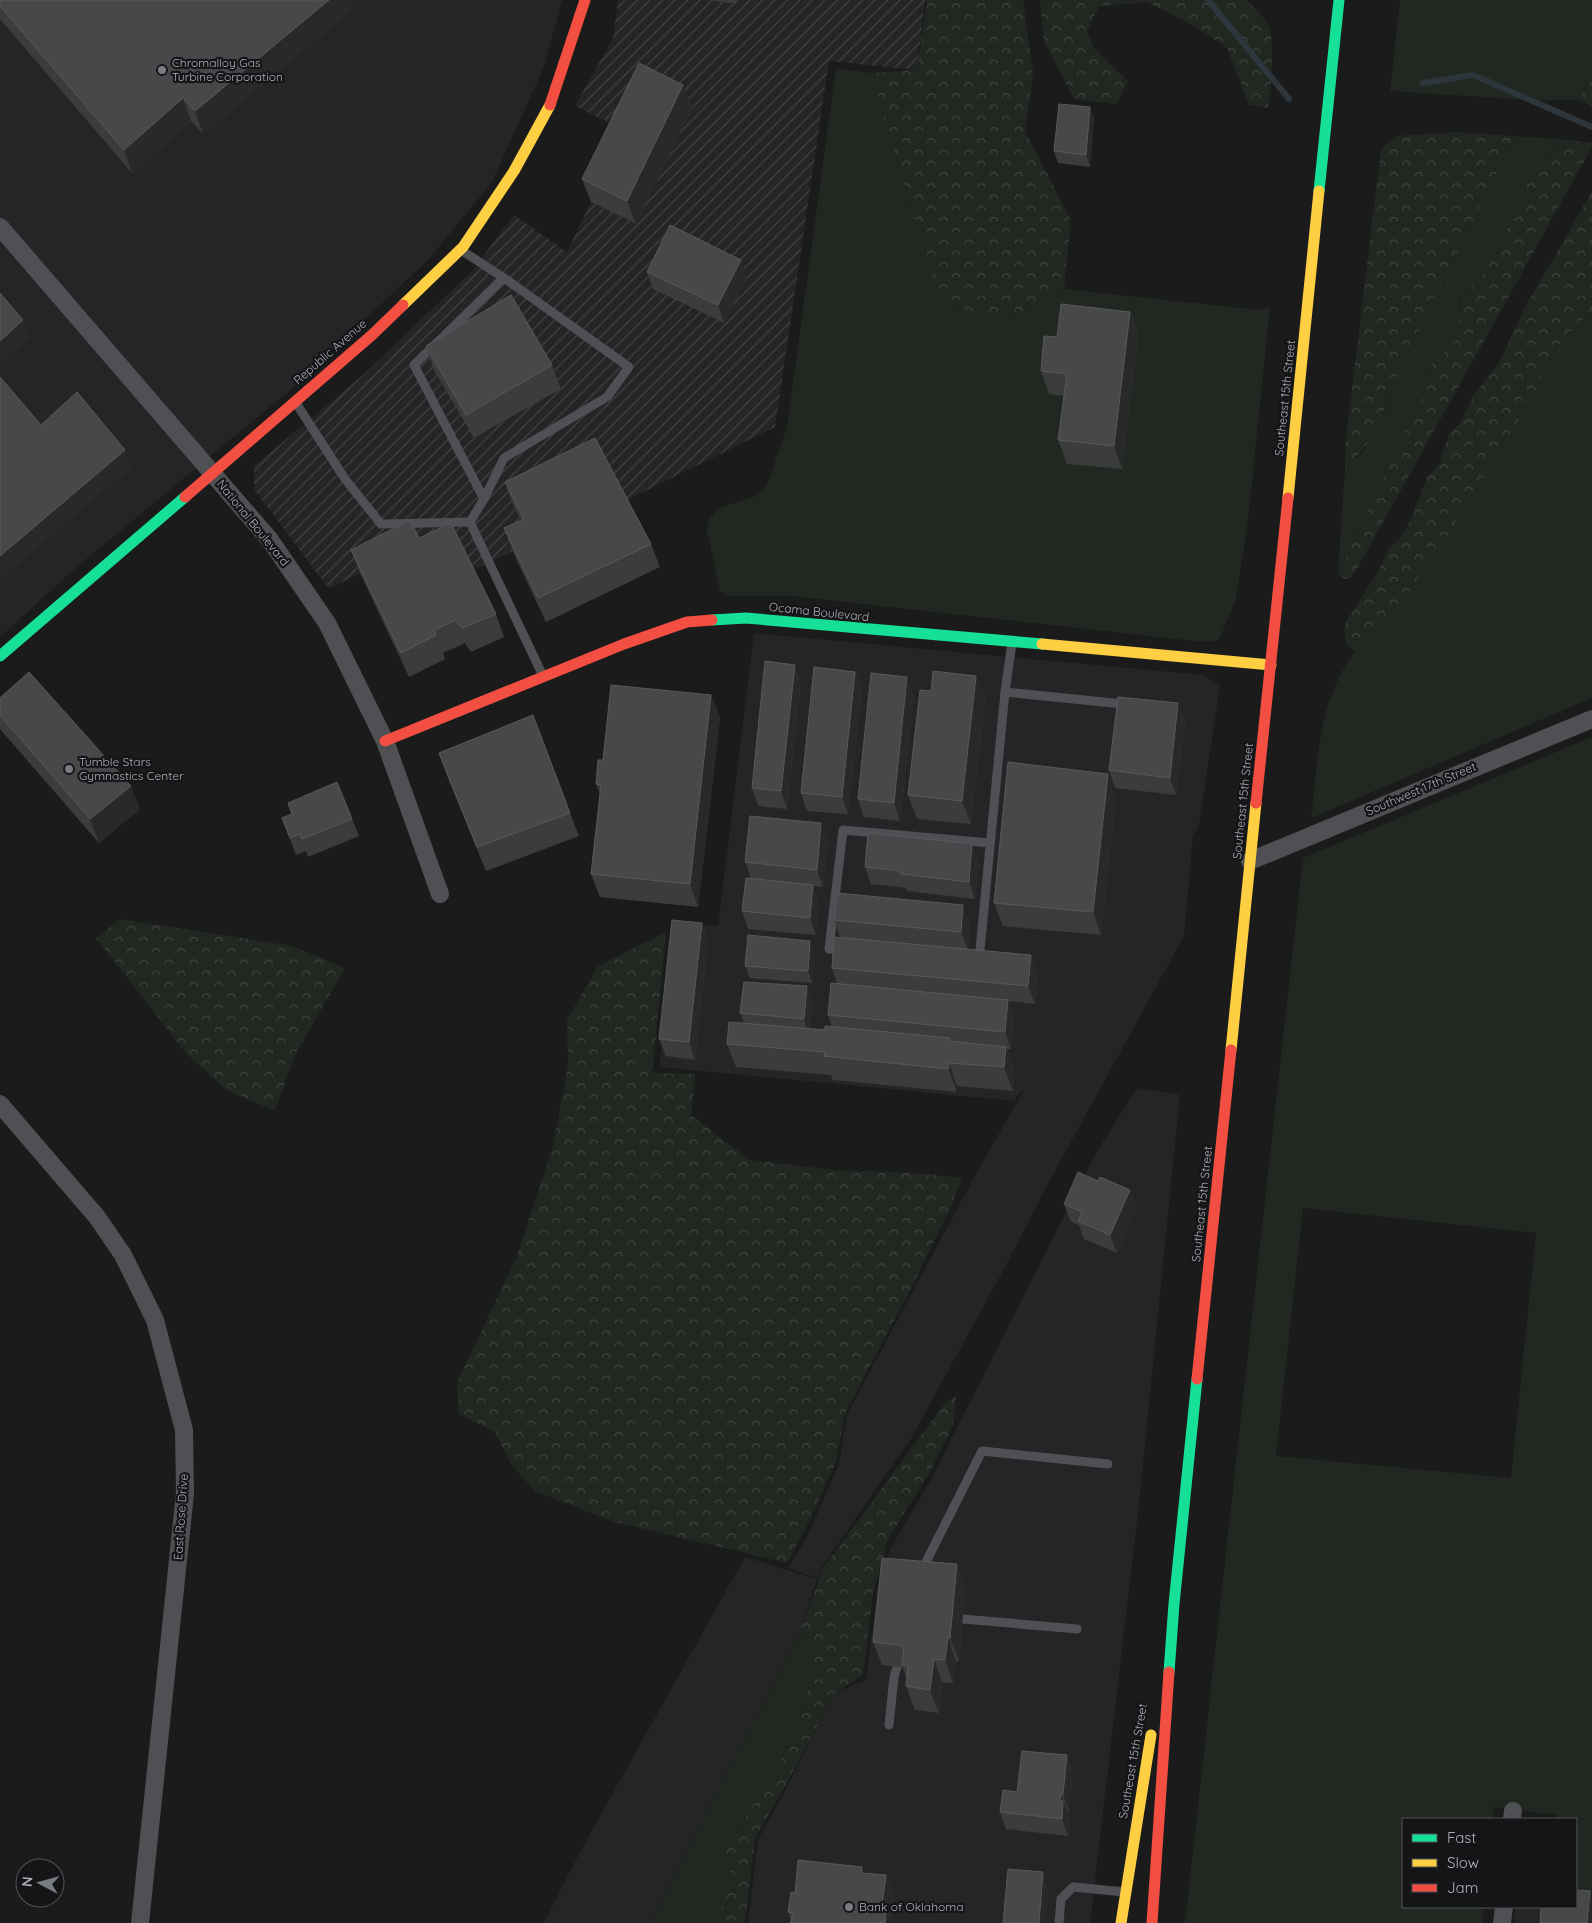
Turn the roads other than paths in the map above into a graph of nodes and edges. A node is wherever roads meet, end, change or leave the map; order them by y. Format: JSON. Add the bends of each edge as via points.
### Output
{"nodes":[{"id":1,"x":585,"y":0,"type":"edge"},
{"id":2,"x":1339,"y":0,"type":"edge"},
{"id":3,"x":0,"y":227,"type":"edge"},
{"id":4,"x":461,"y":249,"type":"junction"},
{"id":5,"x":504,"y":278,"type":"junction"},
{"id":6,"x":295,"y":401,"type":"junction"},
{"id":7,"x":213,"y":473,"type":"junction"},
{"id":8,"x":484,"y":499,"type":"junction"},
{"id":9,"x":470,"y":522,"type":"junction"},
{"id":10,"x":1012,"y":643,"type":"junction"},
{"id":11,"x":0,"y":656,"type":"edge"},
{"id":12,"x":1271,"y":665,"type":"junction"},
{"id":13,"x":543,"y":676,"type":"junction"},
{"id":14,"x":1005,"y":692,"type":"junction"},
{"id":15,"x":1123,"y":704,"type":"edge"},
{"id":16,"x":1592,"y":719,"type":"edge"},
{"id":17,"x":385,"y":740,"type":"junction"},
{"id":18,"x":990,"y":843,"type":"junction"},
{"id":19,"x":1250,"y":861,"type":"junction"},
{"id":20,"x":440,"y":894,"type":"dead end"},
{"id":21,"x":858,"y":951,"type":"edge"},
{"id":22,"x":970,"y":960,"type":"edge"},
{"id":23,"x":0,"y":1104,"type":"edge"},
{"id":24,"x":1108,"y":1464,"type":"dead end"},
{"id":25,"x":924,"y":1584,"type":"edge"},
{"id":26,"x":1174,"y":1604,"type":"junction"},
{"id":27,"x":963,"y":1618,"type":"dead end"},
{"id":28,"x":1077,"y":1629,"type":"dead end"},
{"id":29,"x":897,"y":1667,"type":"edge"},
{"id":30,"x":889,"y":1725,"type":"dead end"},
{"id":31,"x":1125,"y":1892,"type":"junction"},
{"id":32,"x":1504,"y":1908,"type":"edge"},
{"id":33,"x":140,"y":1923,"type":"edge"},
{"id":34,"x":1059,"y":1923,"type":"edge"},
{"id":35,"x":1121,"y":1923,"type":"edge"},
{"id":36,"x":1152,"y":1923,"type":"edge"},
{"id":37,"x":1502,"y":1923,"type":"edge"}],
"edges":[{"from":1,"to":4,"type":"main road","name":"Republic Avenue","via":[[551,104],[514,171]]},
{"from":2,"to":12,"type":"main road","name":"Southeast 15th Street"},
{"from":3,"to":7,"type":"street","name":"National Boulevard"},
{"from":4,"to":5,"type":"lane"},
{"from":4,"to":6,"type":"main road","name":"Republic Avenue","via":[[372,335]]},
{"from":5,"to":8,"type":"lane","via":[[414,365]]},
{"from":5,"to":8,"type":"lane","via":[[630,367],[608,397],[504,458]]},
{"from":6,"to":7,"type":"main road","name":"Republic Avenue"},
{"from":6,"to":9,"type":"lane","via":[[345,479],[381,524]]},
{"from":7,"to":11,"type":"main road","name":"Republic Avenue"},
{"from":7,"to":17,"type":"street","name":"National Boulevard","via":[[270,540],[327,622]]},
{"from":8,"to":9,"type":"lane"},
{"from":9,"to":13,"type":"lane"},
{"from":10,"to":12,"type":"main road","name":"Ocama Boulevard"},
{"from":10,"to":13,"type":"main road","name":"Ocama Boulevard","via":[[746,618],[708,620],[687,622]]},
{"from":10,"to":14,"type":"lane"},
{"from":12,"to":19,"type":"main road","name":"Southeast 15th Street"},
{"from":13,"to":17,"type":"main road","name":"Ocama Boulevard"},
{"from":14,"to":15,"type":"lane"},
{"from":14,"to":18,"type":"lane"},
{"from":16,"to":19,"type":"street","name":"Southwest 17th Street"},
{"from":17,"to":20,"type":"street","name":"National Boulevard"},
{"from":18,"to":21,"type":"lane","via":[[843,830],[829,948]]},
{"from":18,"to":22,"type":"lane","via":[[980,960]]},
{"from":19,"to":26,"type":"main road","name":"Southeast 15th Street"},
{"from":23,"to":33,"type":"street","name":"East Rose Drive","via":[[97,1217],[123,1255],[155,1320],[184,1430],[184,1494]]},
{"from":24,"to":25,"type":"lane","via":[[982,1451],[926,1562]]},
{"from":26,"to":31,"type":"main road","name":"Southeast 15th Street"},
{"from":26,"to":36,"type":"main road","name":"Southeast 15th Street"},
{"from":27,"to":28,"type":"lane"},
{"from":29,"to":30,"type":"lane"},
{"from":31,"to":34,"type":"lane","via":[[1073,1887],[1061,1899]]},
{"from":31,"to":35,"type":"main road","name":"Southeast 15th Street"},
{"from":32,"to":37,"type":"street"}]}
